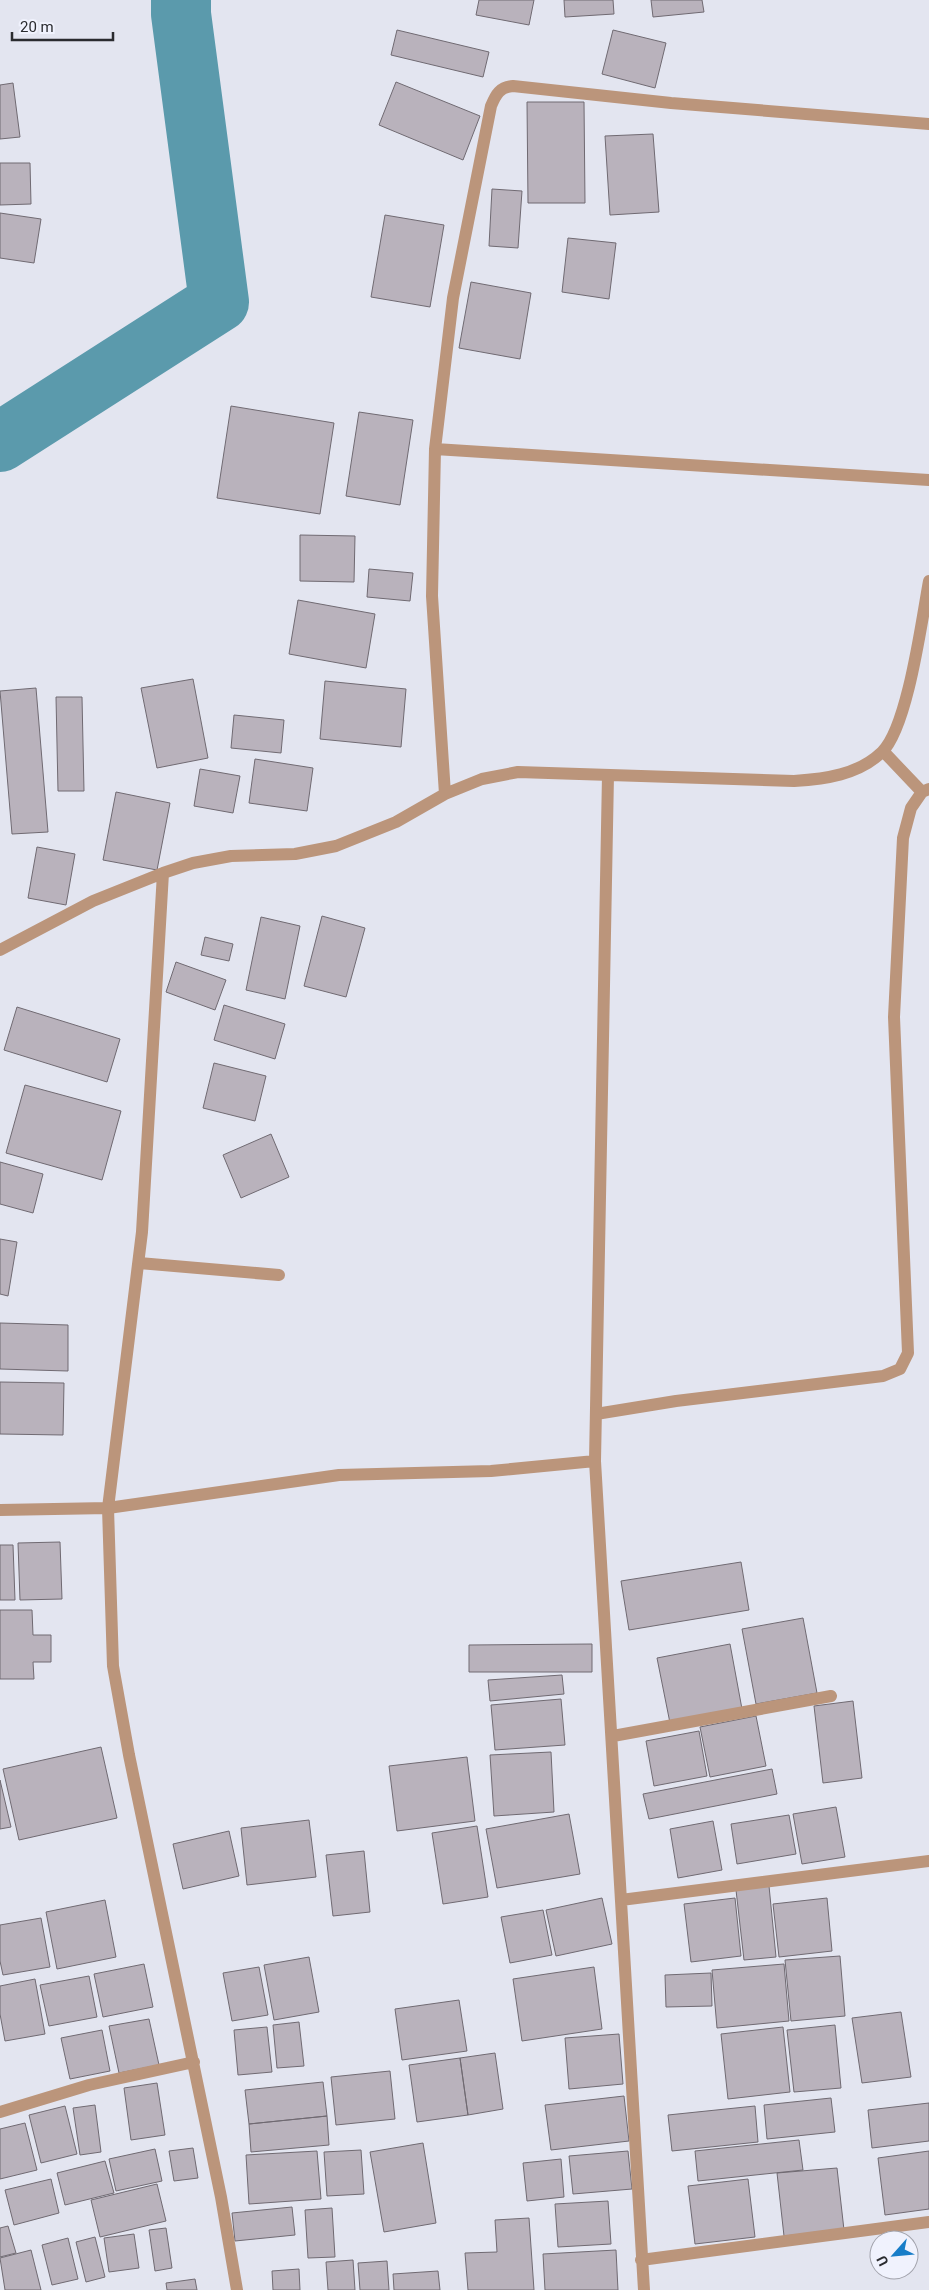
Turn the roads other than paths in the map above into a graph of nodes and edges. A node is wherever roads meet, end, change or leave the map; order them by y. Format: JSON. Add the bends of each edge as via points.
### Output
{"nodes":[{"id":1,"x":929,"y":124,"type":"edge"},
{"id":2,"x":435,"y":450,"type":"junction"},
{"id":3,"x":929,"y":480,"type":"edge"},
{"id":4,"x":929,"y":581,"type":"edge"},
{"id":5,"x":883,"y":751,"type":"junction"},
{"id":6,"x":608,"y":775,"type":"junction"},
{"id":7,"x":925,"y":791,"type":"edge"},
{"id":8,"x":445,"y":794,"type":"junction"},
{"id":9,"x":163,"y":873,"type":"junction"},
{"id":10,"x":0,"y":950,"type":"edge"},
{"id":11,"x":139,"y":1263,"type":"junction"},
{"id":12,"x":279,"y":1275,"type":"dead end"},
{"id":13,"x":596,"y":1414,"type":"junction"},
{"id":14,"x":595,"y":1461,"type":"junction"},
{"id":15,"x":108,"y":1508,"type":"junction"},
{"id":16,"x":0,"y":1510,"type":"edge"},
{"id":17,"x":831,"y":1696,"type":"dead end"},
{"id":18,"x":613,"y":1736,"type":"junction"},
{"id":19,"x":929,"y":1860,"type":"edge"},
{"id":20,"x":621,"y":1900,"type":"junction"},
{"id":21,"x":194,"y":2062,"type":"junction"},
{"id":22,"x":0,"y":2112,"type":"edge"},
{"id":23,"x":929,"y":2222,"type":"edge"},
{"id":24,"x":641,"y":2260,"type":"junction"},
{"id":25,"x":237,"y":2290,"type":"edge"},
{"id":26,"x":644,"y":2290,"type":"edge"}],
"edges":[{"from":1,"to":2,"type":"street","via":[[671,103],[513,86],[500,90],[491,106],[453,298]]},
{"from":2,"to":3,"type":"street"},
{"from":2,"to":8,"type":"street","via":[[432,596]]},
{"from":4,"to":5,"type":"street","via":[[913,670],[896,727]]},
{"from":5,"to":6,"type":"street","via":[[862,766],[831,778]]},
{"from":5,"to":7,"type":"street"},
{"from":6,"to":8,"type":"street","via":[[518,772],[482,779]]},
{"from":6,"to":13,"type":"street"},
{"from":7,"to":13,"type":"street","via":[[911,808],[903,838],[894,1017],[908,1353],[900,1369],[883,1376]]},
{"from":8,"to":9,"type":"street","via":[[396,822],[336,846],[295,854],[231,856]]},
{"from":9,"to":10,"type":"street","via":[[93,901]]},
{"from":9,"to":11,"type":"street"},
{"from":11,"to":12,"type":"street"},
{"from":11,"to":15,"type":"street"},
{"from":13,"to":14,"type":"street"},
{"from":14,"to":15,"type":"street","via":[[491,1471],[339,1475]]},
{"from":14,"to":18,"type":"street"},
{"from":15,"to":16,"type":"street"},
{"from":15,"to":21,"type":"street","via":[[113,1666]]},
{"from":17,"to":18,"type":"street"},
{"from":18,"to":20,"type":"street"},
{"from":19,"to":20,"type":"street"},
{"from":20,"to":24,"type":"street"},
{"from":21,"to":22,"type":"street","via":[[89,2085]]},
{"from":21,"to":25,"type":"street"},
{"from":23,"to":24,"type":"street"},
{"from":24,"to":26,"type":"street"}]}
